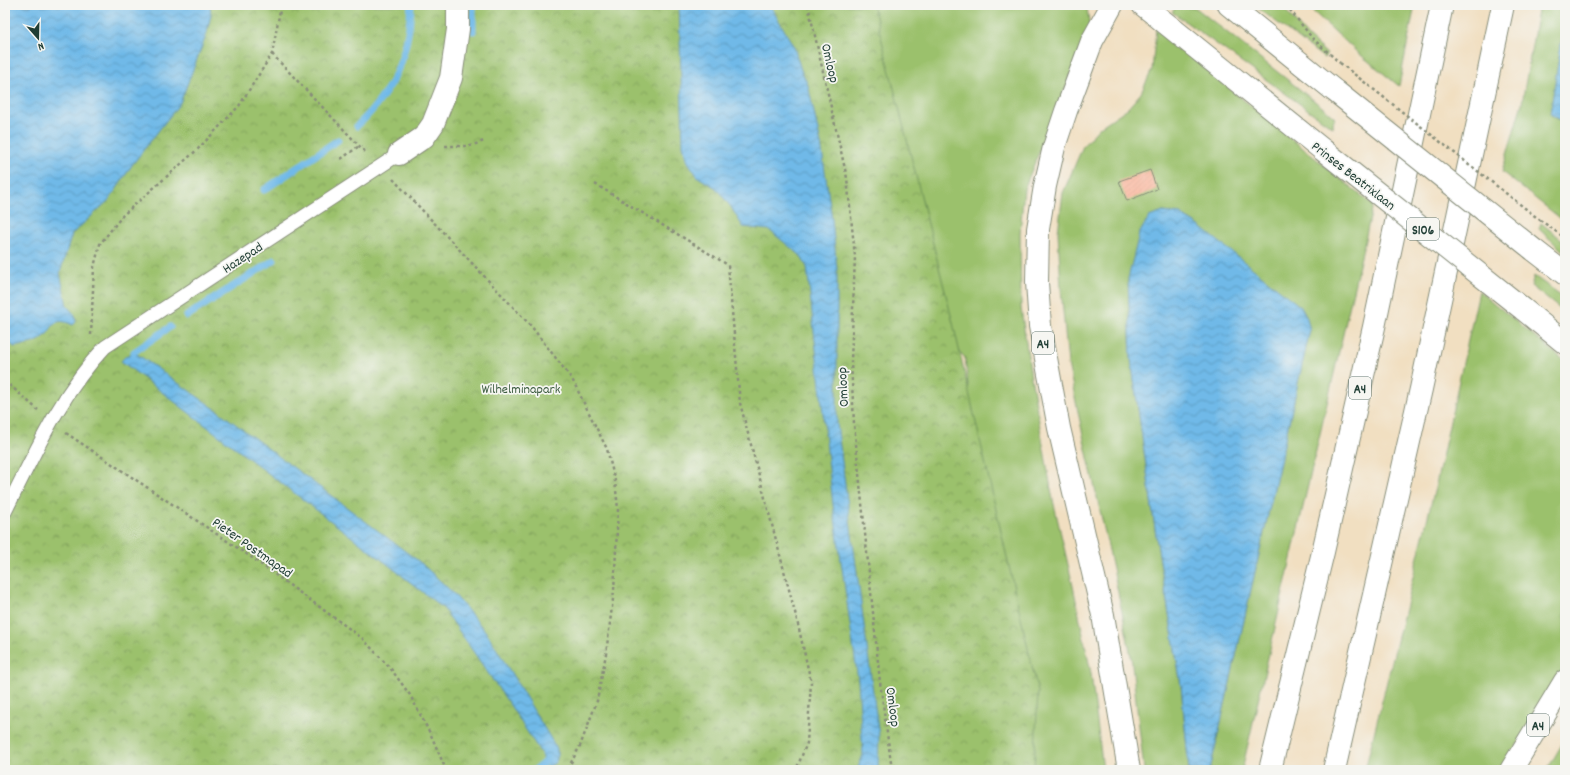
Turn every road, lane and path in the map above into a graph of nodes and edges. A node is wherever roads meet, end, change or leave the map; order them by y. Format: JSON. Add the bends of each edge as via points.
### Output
{"nodes":[{"id":1,"x":281,"y":5,"type":"edge"},
{"id":2,"x":458,"y":5,"type":"edge"},
{"id":3,"x":808,"y":5,"type":"edge"},
{"id":4,"x":1112,"y":5,"type":"edge"},
{"id":5,"x":1143,"y":5,"type":"edge"},
{"id":6,"x":1229,"y":5,"type":"edge"},
{"id":7,"x":1286,"y":5,"type":"edge"},
{"id":8,"x":1442,"y":5,"type":"edge"},
{"id":9,"x":1503,"y":5,"type":"edge"},
{"id":10,"x":272,"y":54,"type":"junction"},
{"id":11,"x":424,"y":137,"type":"junction"},
{"id":12,"x":484,"y":141,"type":"dead end"},
{"id":13,"x":359,"y":146,"type":"junction"},
{"id":14,"x":399,"y":154,"type":"joint"},
{"id":15,"x":341,"y":159,"type":"dead end"},
{"id":16,"x":380,"y":166,"type":"junction"},
{"id":17,"x":595,"y":184,"type":"dead end"},
{"id":18,"x":1565,"y":238,"type":"edge"},
{"id":19,"x":1565,"y":274,"type":"edge"},
{"id":20,"x":1565,"y":343,"type":"edge"},
{"id":21,"x":92,"y":360,"type":"junction"},
{"id":22,"x":5,"y":381,"type":"edge"},
{"id":23,"x":51,"y":422,"type":"junction"},
{"id":24,"x":5,"y":512,"type":"edge"},
{"id":25,"x":1565,"y":681,"type":"edge"},
{"id":26,"x":446,"y":770,"type":"edge"},
{"id":27,"x":567,"y":770,"type":"edge"},
{"id":28,"x":796,"y":770,"type":"edge"},
{"id":29,"x":892,"y":770,"type":"edge"},
{"id":30,"x":1129,"y":770,"type":"edge"},
{"id":31,"x":1270,"y":770,"type":"edge"},
{"id":32,"x":1334,"y":770,"type":"edge"},
{"id":33,"x":1511,"y":770,"type":"edge"}],
"edges":[{"from":1,"to":10,"type":"path"},
{"from":2,"to":11,"type":"main road","name":"Hazepad","via":[[458,29],[451,78],[433,124]]},
{"from":3,"to":29,"type":"path","name":"Omloop","via":[[846,178],[855,256],[851,362],[854,424],[880,682]]},
{"from":4,"to":30,"type":"main road","number":"A4","via":[[1092,41],[1054,147],[1044,186],[1038,229],[1037,282],[1040,326],[1059,428],[1103,615]]},
{"from":5,"to":20,"type":"main road","name":"Prinses Beatrixlaan","number":"S106","bridge":true},
{"from":6,"to":19,"type":"main road","bridge":true},
{"from":7,"to":18,"type":"path","bridge":true,"via":[[1313,39],[1340,64]]},
{"from":8,"to":31,"type":"main road","number":"A4","via":[[1374,327]]},
{"from":9,"to":32,"type":"main road","via":[[1422,389]]},
{"from":10,"to":13,"type":"path"},
{"from":10,"to":21,"type":"path","via":[[239,106],[198,149],[123,215],[100,244],[94,267],[90,326]]},
{"from":11,"to":12,"type":"path","via":[[446,146],[470,146]]},
{"from":11,"to":14,"type":"main road","name":"Hazepad"},
{"from":13,"to":15,"type":"path"},
{"from":13,"to":16,"type":"path"},
{"from":14,"to":16,"type":"lane","name":"Hazepad"},
{"from":16,"to":21,"type":"lane","name":"Hazepad","via":[[105,347]]},
{"from":16,"to":27,"type":"path","via":[[531,326],[572,379],[606,449],[615,482],[618,509],[614,591],[597,702],[580,746]]},
{"from":17,"to":28,"type":"path","via":[[728,265],[740,403],[811,682],[807,743]]},
{"from":21,"to":23,"type":"lane","name":"Hazepad"},
{"from":22,"to":23,"type":"path","name":"Pieter Postmapad"},
{"from":23,"to":24,"type":"lane","name":"Hazepad"},
{"from":23,"to":26,"type":"path","name":"Pieter Postmapad","via":[[251,557],[362,638],[410,695]]},
{"from":25,"to":33,"type":"main road","number":"A4"}]}
